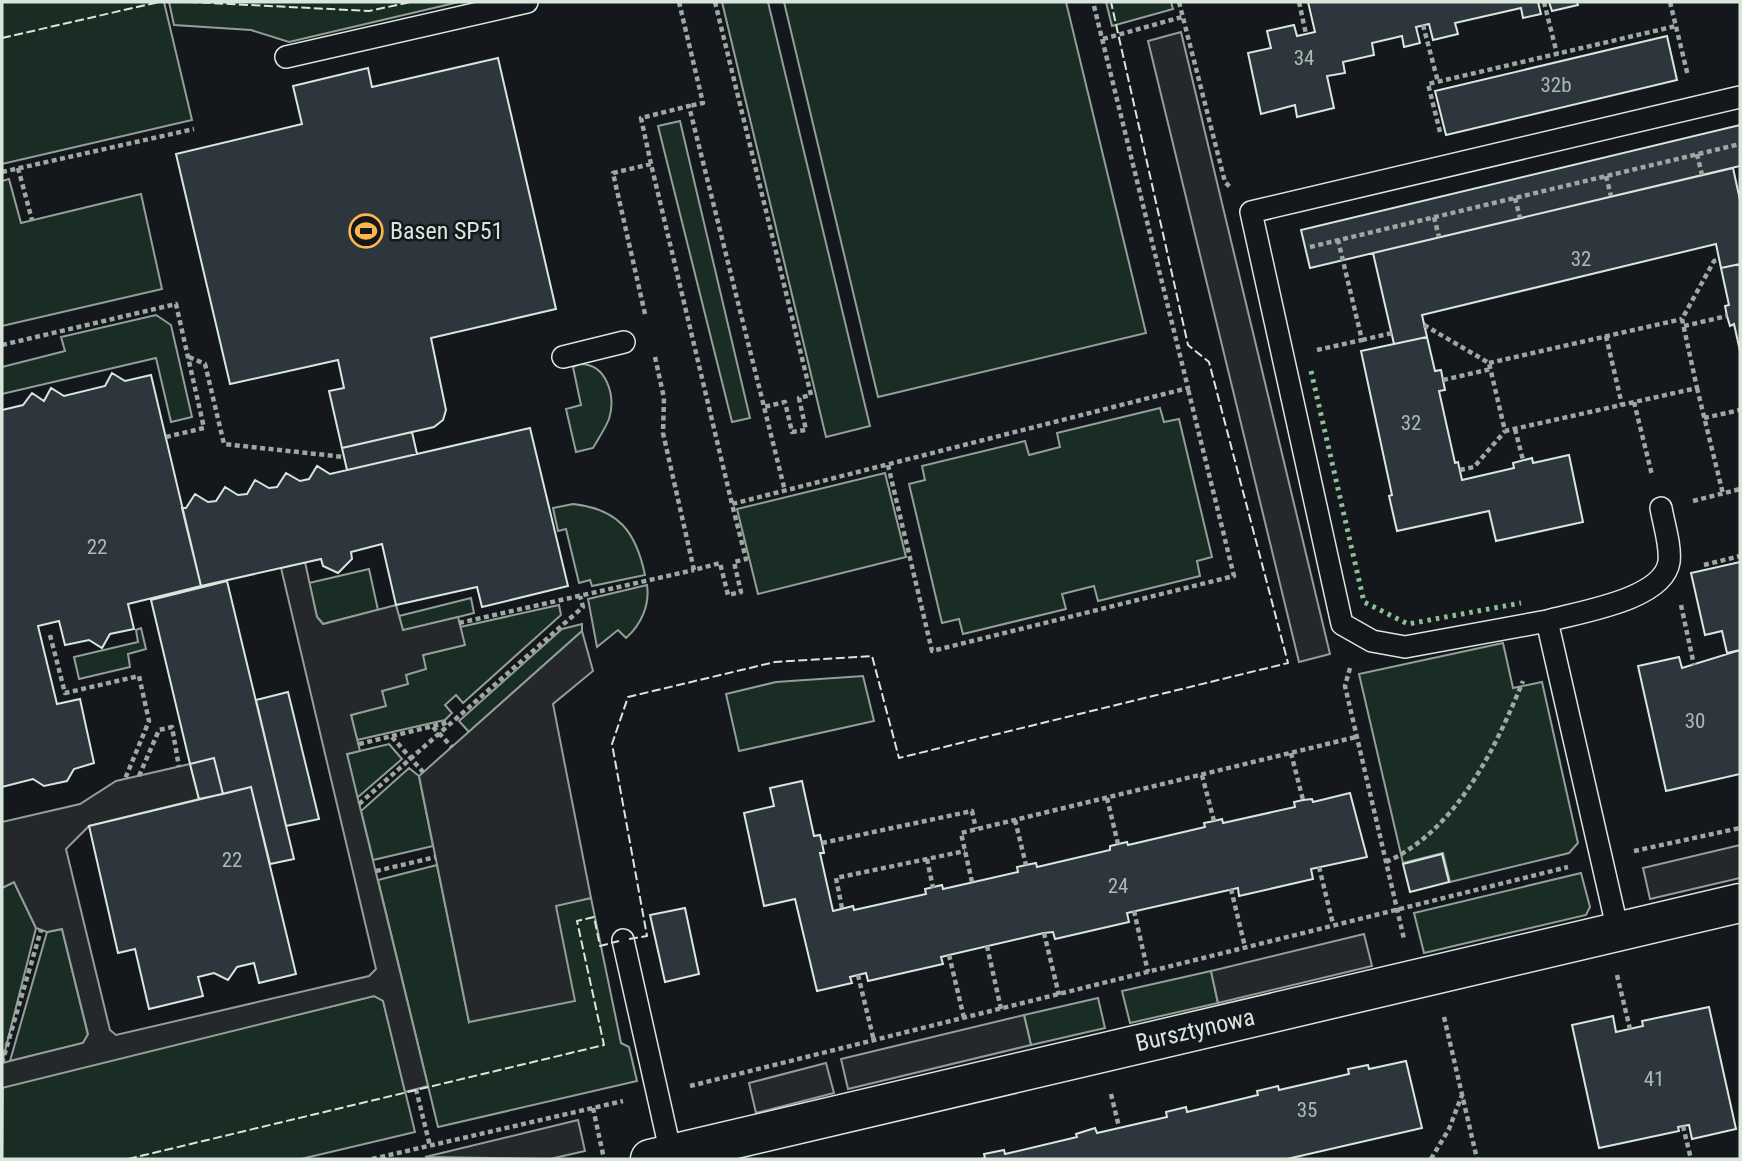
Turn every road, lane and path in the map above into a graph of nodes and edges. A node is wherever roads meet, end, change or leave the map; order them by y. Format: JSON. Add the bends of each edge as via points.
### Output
{"nodes":[{"id":1,"x":527,"y":2,"type":"edge"},
{"id":2,"x":679,"y":2,"type":"edge"},
{"id":3,"x":715,"y":2,"type":"edge"},
{"id":4,"x":1093,"y":2,"type":"edge"},
{"id":5,"x":1179,"y":2,"type":"edge"},
{"id":6,"x":1299,"y":2,"type":"edge"},
{"id":7,"x":1544,"y":2,"type":"edge"},
{"id":8,"x":1670,"y":2,"type":"edge"},
{"id":9,"x":1182,"y":17,"type":"junction"},
{"id":10,"x":1423,"y":25,"type":"dead end"},
{"id":11,"x":1676,"y":26,"type":"junction"},
{"id":12,"x":1306,"y":34,"type":"dead end"},
{"id":13,"x":1103,"y":38,"type":"junction"},
{"id":14,"x":1557,"y":54,"type":"junction"},
{"id":15,"x":286,"y":57,"type":"dead end"},
{"id":16,"x":1689,"y":79,"type":"dead end"},
{"id":17,"x":1438,"y":82,"type":"junction"},
{"id":18,"x":1740,"y":97,"type":"edge"},
{"id":19,"x":689,"y":106,"type":"junction"},
{"id":20,"x":194,"y":129,"type":"dead end"},
{"id":21,"x":1440,"y":135,"type":"dead end"},
{"id":22,"x":1740,"y":144,"type":"edge"},
{"id":23,"x":1697,"y":154,"type":"junction"},
{"id":24,"x":651,"y":164,"type":"junction"},
{"id":25,"x":18,"y":168,"type":"junction"},
{"id":26,"x":2,"y":172,"type":"edge"},
{"id":27,"x":1702,"y":175,"type":"dead end"},
{"id":28,"x":1606,"y":176,"type":"junction"},
{"id":29,"x":1611,"y":196,"type":"dead end"},
{"id":30,"x":1515,"y":198,"type":"junction"},
{"id":31,"x":1251,"y":212,"type":"junction"},
{"id":32,"x":1434,"y":217,"type":"junction"},
{"id":33,"x":1520,"y":218,"type":"dead end"},
{"id":34,"x":32,"y":220,"type":"dead end"},
{"id":35,"x":1438,"y":237,"type":"dead end"},
{"id":36,"x":1338,"y":240,"type":"junction"},
{"id":37,"x":1310,"y":247,"type":"dead end"},
{"id":38,"x":1719,"y":260,"type":"dead end"},
{"id":39,"x":1727,"y":316,"type":"dead end"},
{"id":40,"x":1682,"y":319,"type":"junction"},
{"id":41,"x":647,"y":321,"type":"dead end"},
{"id":42,"x":1424,"y":325,"type":"dead end"},
{"id":43,"x":1684,"y":326,"type":"junction"},
{"id":44,"x":1392,"y":333,"type":"dead end"},
{"id":45,"x":1606,"y":336,"type":"junction"},
{"id":46,"x":1362,"y":340,"type":"junction"},
{"id":47,"x":624,"y":342,"type":"dead end"},
{"id":48,"x":2,"y":345,"type":"edge"},
{"id":49,"x":653,"y":347,"type":"dead end"},
{"id":50,"x":188,"y":357,"type":"junction"},
{"id":51,"x":563,"y":357,"type":"dead end"},
{"id":52,"x":1284,"y":358,"type":"junction"},
{"id":53,"x":1490,"y":366,"type":"junction"},
{"id":54,"x":1443,"y":380,"type":"dead end"},
{"id":55,"x":1188,"y":388,"type":"junction"},
{"id":56,"x":1697,"y":388,"type":"junction"},
{"id":57,"x":1634,"y":402,"type":"junction"},
{"id":58,"x":1622,"y":405,"type":"junction"},
{"id":59,"x":764,"y":407,"type":"junction"},
{"id":60,"x":1740,"y":410,"type":"edge"},
{"id":61,"x":1704,"y":418,"type":"junction"},
{"id":62,"x":1515,"y":429,"type":"junction"},
{"id":63,"x":1505,"y":431,"type":"junction"},
{"id":64,"x":166,"y":437,"type":"dead end"},
{"id":65,"x":344,"y":457,"type":"dead end"},
{"id":66,"x":1523,"y":460,"type":"dead end"},
{"id":67,"x":887,"y":465,"type":"junction"},
{"id":68,"x":1460,"y":470,"type":"dead end"},
{"id":69,"x":1740,"y":489,"type":"edge"},
{"id":70,"x":785,"y":491,"type":"junction"},
{"id":71,"x":732,"y":505,"type":"junction"},
{"id":72,"x":1661,"y":508,"type":"joint"},
{"id":73,"x":694,"y":570,"type":"junction"},
{"id":74,"x":580,"y":596,"type":"junction"},
{"id":75,"x":1547,"y":621,"type":"junction"},
{"id":76,"x":459,"y":623,"type":"dead end"},
{"id":77,"x":50,"y":635,"type":"dead end"},
{"id":78,"x":1689,"y":643,"type":"dead end"},
{"id":79,"x":1694,"y":665,"type":"dead end"},
{"id":80,"x":1345,"y":685,"type":"dead end"},
{"id":81,"x":453,"y":721,"type":"junction"},
{"id":82,"x":433,"y":727,"type":"junction"},
{"id":83,"x":439,"y":733,"type":"junction"},
{"id":84,"x":392,"y":737,"type":"junction"},
{"id":85,"x":359,"y":744,"type":"dead end"},
{"id":86,"x":452,"y":747,"type":"dead end"},
{"id":87,"x":1291,"y":753,"type":"junction"},
{"id":88,"x":411,"y":759,"type":"junction"},
{"id":89,"x":180,"y":767,"type":"dead end"},
{"id":90,"x":424,"y":772,"type":"dead end"},
{"id":91,"x":1202,"y":775,"type":"junction"},
{"id":92,"x":139,"y":776,"type":"dead end"},
{"id":93,"x":125,"y":779,"type":"dead end"},
{"id":94,"x":1107,"y":798,"type":"junction"},
{"id":95,"x":1303,"y":800,"type":"dead end"},
{"id":96,"x":359,"y":804,"type":"dead end"},
{"id":97,"x":1015,"y":820,"type":"junction"},
{"id":98,"x":1214,"y":821,"type":"dead end"},
{"id":99,"x":1740,"y":828,"type":"edge"},
{"id":100,"x":976,"y":830,"type":"junction"},
{"id":101,"x":822,"y":843,"type":"dead end"},
{"id":102,"x":1118,"y":844,"type":"dead end"},
{"id":103,"x":965,"y":851,"type":"junction"},
{"id":104,"x":436,"y":857,"type":"dead end"},
{"id":105,"x":927,"y":859,"type":"junction"},
{"id":106,"x":1600,"y":859,"type":"junction"},
{"id":107,"x":1386,"y":862,"type":"dead end"},
{"id":108,"x":1026,"y":865,"type":"dead end"},
{"id":109,"x":1319,"y":867,"type":"dead end"},
{"id":110,"x":376,"y":871,"type":"dead end"},
{"id":111,"x":972,"y":882,"type":"dead end"},
{"id":112,"x":933,"y":887,"type":"dead end"},
{"id":113,"x":1231,"y":889,"type":"dead end"},
{"id":114,"x":1740,"y":903,"type":"edge"},
{"id":115,"x":842,"y":908,"type":"dead end"},
{"id":116,"x":1134,"y":912,"type":"dead end"},
{"id":117,"x":1333,"y":924,"type":"junction"},
{"id":118,"x":41,"y":930,"type":"dead end"},
{"id":119,"x":1044,"y":933,"type":"dead end"},
{"id":120,"x":623,"y":940,"type":"dead end"},
{"id":121,"x":987,"y":946,"type":"dead end"},
{"id":122,"x":1245,"y":947,"type":"junction"},
{"id":123,"x":1617,"y":948,"type":"junction"},
{"id":124,"x":949,"y":955,"type":"dead end"},
{"id":125,"x":1148,"y":972,"type":"junction"},
{"id":126,"x":858,"y":975,"type":"dead end"},
{"id":127,"x":1059,"y":995,"type":"junction"},
{"id":128,"x":1001,"y":1009,"type":"junction"},
{"id":129,"x":1443,"y":1009,"type":"dead end"},
{"id":130,"x":964,"y":1018,"type":"junction"},
{"id":131,"x":1630,"y":1029,"type":"dead end"},
{"id":132,"x":874,"y":1041,"type":"junction"},
{"id":133,"x":2,"y":1063,"type":"edge"},
{"id":134,"x":416,"y":1090,"type":"dead end"},
{"id":135,"x":1111,"y":1093,"type":"dead end"},
{"id":136,"x":657,"y":1094,"type":"junction"},
{"id":137,"x":1462,"y":1094,"type":"junction"},
{"id":138,"x":593,"y":1108,"type":"junction"},
{"id":139,"x":1684,"y":1126,"type":"dead end"},
{"id":140,"x":1119,"y":1127,"type":"dead end"},
{"id":141,"x":430,"y":1146,"type":"junction"},
{"id":142,"x":664,"y":1158,"type":"edge"},
{"id":143,"x":372,"y":1159,"type":"edge"},
{"id":144,"x":604,"y":1159,"type":"edge"},
{"id":145,"x":1431,"y":1159,"type":"edge"},
{"id":146,"x":1476,"y":1159,"type":"edge"},
{"id":147,"x":1691,"y":1159,"type":"edge"}],
"edges":[{"from":1,"to":15,"type":"lane"},
{"from":2,"to":19,"type":"path","via":[[703,103]]},
{"from":3,"to":59,"type":"path","via":[[811,395],[799,398],[806,430],[792,432],[785,402]]},
{"from":4,"to":13,"type":"path"},
{"from":5,"to":9,"type":"path"},
{"from":6,"to":12,"type":"path"},
{"from":7,"to":14,"type":"path"},
{"from":8,"to":11,"type":"path"},
{"from":9,"to":13,"type":"path"},
{"from":9,"to":31,"type":"path","via":[[1225,182]]},
{"from":10,"to":17,"type":"path"},
{"from":11,"to":14,"type":"path"},
{"from":11,"to":16,"type":"path"},
{"from":13,"to":55,"type":"path"},
{"from":14,"to":17,"type":"path"},
{"from":17,"to":21,"type":"path","via":[[1428,84]]},
{"from":18,"to":31,"type":"lane"},
{"from":19,"to":24,"type":"path","via":[[641,118]]},
{"from":19,"to":59,"type":"path"},
{"from":20,"to":25,"type":"path"},
{"from":22,"to":23,"type":"path"},
{"from":23,"to":27,"type":"path"},
{"from":23,"to":28,"type":"path"},
{"from":24,"to":41,"type":"path","via":[[613,173]]},
{"from":24,"to":71,"type":"path"},
{"from":25,"to":26,"type":"path"},
{"from":25,"to":34,"type":"path"},
{"from":28,"to":29,"type":"path"},
{"from":28,"to":30,"type":"path"},
{"from":30,"to":32,"type":"path"},
{"from":30,"to":33,"type":"path"},
{"from":31,"to":52,"type":"lane"},
{"from":32,"to":35,"type":"path"},
{"from":32,"to":36,"type":"path"},
{"from":36,"to":37,"type":"path"},
{"from":36,"to":46,"type":"path"},
{"from":38,"to":40,"type":"path","via":[[1714,261]]},
{"from":39,"to":43,"type":"path"},
{"from":40,"to":43,"type":"path"},
{"from":40,"to":45,"type":"path"},
{"from":42,"to":53,"type":"path"},
{"from":43,"to":56,"type":"path"},
{"from":44,"to":46,"type":"path"},
{"from":45,"to":53,"type":"path"},
{"from":45,"to":58,"type":"path"},
{"from":46,"to":52,"type":"path"},
{"from":47,"to":51,"type":"lane"},
{"from":48,"to":50,"type":"path","via":[[176,304]]},
{"from":49,"to":73,"type":"path","via":[[664,398],[663,433]]},
{"from":50,"to":64,"type":"path","via":[[204,428]]},
{"from":50,"to":65,"type":"path","via":[[205,364],[224,444]]},
{"from":52,"to":75,"type":"lane","via":[[1342,624],[1372,641],[1405,647]]},
{"from":53,"to":54,"type":"path"},
{"from":53,"to":63,"type":"path"},
{"from":55,"to":67,"type":"path"},
{"from":55,"to":67,"type":"path","via":[[1234,576],[932,651]]},
{"from":56,"to":57,"type":"path"},
{"from":56,"to":61,"type":"path"},
{"from":57,"to":58,"type":"path"},
{"from":57,"to":72,"type":"path"},
{"from":58,"to":62,"type":"path"},
{"from":59,"to":70,"type":"path"},
{"from":60,"to":61,"type":"path"},
{"from":61,"to":69,"type":"path","via":[[1723,494]]},
{"from":62,"to":63,"type":"path"},
{"from":62,"to":66,"type":"path"},
{"from":63,"to":68,"type":"path","via":[[1474,467]]},
{"from":67,"to":70,"type":"path"},
{"from":70,"to":71,"type":"path"},
{"from":71,"to":73,"type":"path","via":[[746,559],[734,562],[741,592],[728,595],[720,563]]},
{"from":72,"to":75,"type":"lane","via":[[1669,561],[1665,574],[1641,595]]},
{"from":73,"to":74,"type":"path"},
{"from":74,"to":76,"type":"path"},
{"from":74,"to":81,"type":"path","via":[[583,607]]},
{"from":75,"to":106,"type":"lane"},
{"from":75,"to":107,"type":"path","via":[[1504,727],[1463,795],[1426,838]]},
{"from":77,"to":93,"type":"path","via":[[65,693],[139,676],[149,721]]},
{"from":78,"to":79,"type":"path"},
{"from":80,"to":87,"type":"path","via":[[1356,737]]},
{"from":81,"to":82,"type":"path"},
{"from":81,"to":83,"type":"path"},
{"from":82,"to":83,"type":"path"},
{"from":82,"to":84,"type":"path"},
{"from":83,"to":86,"type":"path"},
{"from":83,"to":88,"type":"path"},
{"from":84,"to":85,"type":"path"},
{"from":84,"to":88,"type":"path"},
{"from":87,"to":91,"type":"path"},
{"from":87,"to":95,"type":"path"},
{"from":88,"to":90,"type":"path"},
{"from":88,"to":96,"type":"path"},
{"from":89,"to":92,"type":"path","via":[[172,727],[159,730]]},
{"from":91,"to":94,"type":"path"},
{"from":91,"to":98,"type":"path"},
{"from":94,"to":97,"type":"path"},
{"from":94,"to":102,"type":"path"},
{"from":97,"to":100,"type":"path"},
{"from":97,"to":108,"type":"path"},
{"from":99,"to":106,"type":"path"},
{"from":100,"to":101,"type":"path","via":[[972,811]]},
{"from":100,"to":103,"type":"path","via":[[961,833]]},
{"from":103,"to":105,"type":"path"},
{"from":103,"to":111,"type":"path"},
{"from":104,"to":110,"type":"path"},
{"from":105,"to":112,"type":"path"},
{"from":105,"to":115,"type":"path","via":[[836,878]]},
{"from":106,"to":117,"type":"path"},
{"from":106,"to":123,"type":"lane"},
{"from":109,"to":117,"type":"path"},
{"from":113,"to":122,"type":"path"},
{"from":114,"to":123,"type":"street","name":"Bursztynowa"},
{"from":116,"to":125,"type":"path"},
{"from":117,"to":122,"type":"path"},
{"from":118,"to":133,"type":"path"},
{"from":119,"to":127,"type":"path"},
{"from":120,"to":136,"type":"lane"},
{"from":121,"to":128,"type":"path"},
{"from":122,"to":125,"type":"path"},
{"from":123,"to":131,"type":"path"},
{"from":123,"to":142,"type":"street","name":"Bursztynowa"},
{"from":124,"to":130,"type":"path"},
{"from":125,"to":127,"type":"path"},
{"from":126,"to":132,"type":"path"},
{"from":127,"to":128,"type":"path"},
{"from":128,"to":130,"type":"path"},
{"from":129,"to":137,"type":"path"},
{"from":130,"to":132,"type":"path"},
{"from":132,"to":136,"type":"path"},
{"from":134,"to":141,"type":"path"},
{"from":135,"to":140,"type":"path"},
{"from":136,"to":138,"type":"path"},
{"from":136,"to":142,"type":"lane"},
{"from":137,"to":145,"type":"path"},
{"from":137,"to":146,"type":"path"},
{"from":138,"to":141,"type":"path"},
{"from":138,"to":144,"type":"path"},
{"from":139,"to":147,"type":"path"},
{"from":141,"to":143,"type":"path"}]}
